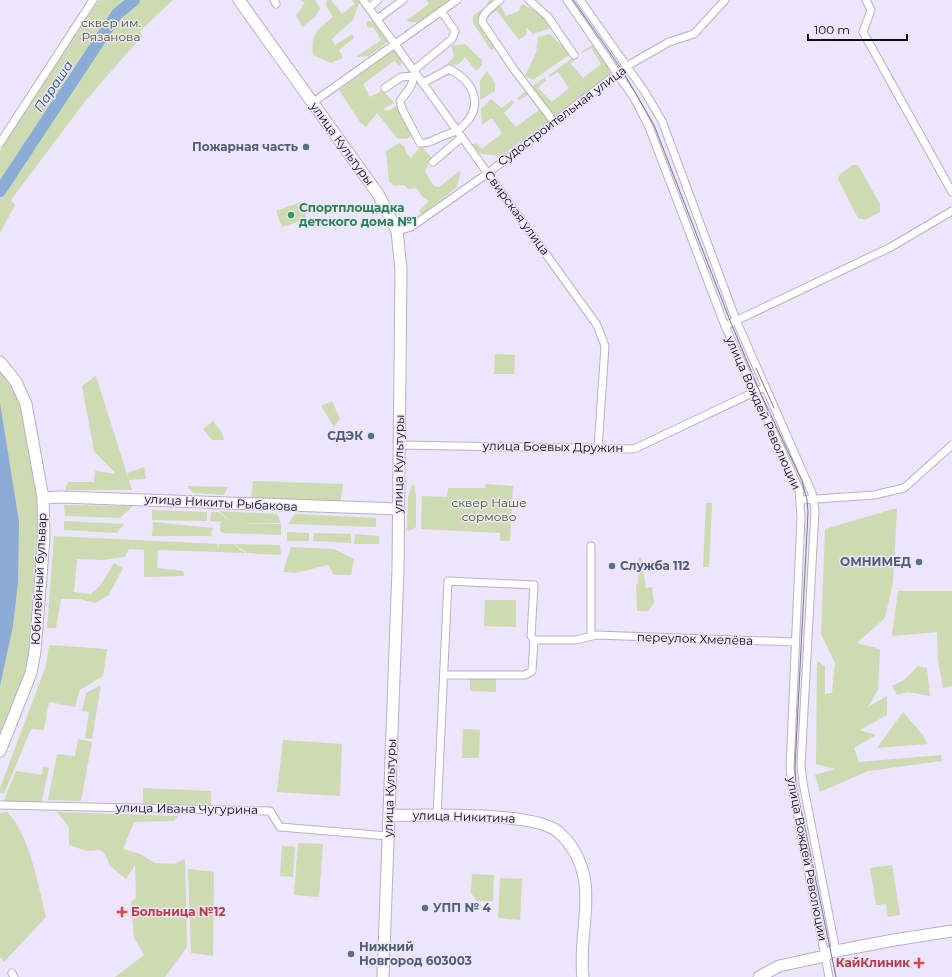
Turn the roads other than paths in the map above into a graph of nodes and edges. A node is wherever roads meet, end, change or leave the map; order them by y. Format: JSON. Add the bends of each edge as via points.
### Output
{"nodes":[{"id":1,"x":93,"y":0,"type":"edge"},
{"id":2,"x":239,"y":0,"type":"edge"},
{"id":3,"x":363,"y":0,"type":"edge"},
{"id":4,"x":378,"y":0,"type":"edge"},
{"id":5,"x":403,"y":0,"type":"edge"},
{"id":6,"x":457,"y":0,"type":"edge"},
{"id":7,"x":500,"y":0,"type":"edge"},
{"id":8,"x":529,"y":0,"type":"edge"},
{"id":9,"x":567,"y":0,"type":"edge"},
{"id":10,"x":580,"y":0,"type":"edge"},
{"id":11,"x":725,"y":0,"type":"edge"},
{"id":12,"x":866,"y":0,"type":"edge"},
{"id":13,"x":369,"y":8,"type":"junction"},
{"id":14,"x":441,"y":11,"type":"junction"},
{"id":15,"x":377,"y":19,"type":"junction"},
{"id":16,"x":395,"y":44,"type":"junction"},
{"id":17,"x":574,"y":55,"type":"dead end"},
{"id":18,"x":626,"y":66,"type":"junction"},
{"id":19,"x":414,"y":73,"type":"junction"},
{"id":20,"x":617,"y":73,"type":"junction"},
{"id":21,"x":423,"y":82,"type":"junction"},
{"id":22,"x":384,"y":88,"type":"dead end"},
{"id":23,"x":312,"y":103,"type":"junction"},
{"id":24,"x":554,"y":122,"type":"junction"},
{"id":25,"x":457,"y":130,"type":"junction"},
{"id":26,"x":462,"y":136,"type":"junction"},
{"id":27,"x":0,"y":143,"type":"edge"},
{"id":28,"x":433,"y":162,"type":"dead end"},
{"id":29,"x":488,"y":173,"type":"junction"},
{"id":30,"x":952,"y":192,"type":"edge"},
{"id":31,"x":952,"y":211,"type":"edge"},
{"id":32,"x":397,"y":231,"type":"junction"},
{"id":33,"x":736,"y":320,"type":"junction"},
{"id":34,"x":725,"y":326,"type":"junction"},
{"id":35,"x":0,"y":362,"type":"edge"},
{"id":36,"x":765,"y":387,"type":"junction"},
{"id":37,"x":754,"y":393,"type":"junction"},
{"id":38,"x":400,"y":445,"type":"junction"},
{"id":39,"x":952,"y":445,"type":"edge"},
{"id":40,"x":598,"y":448,"type":"junction"},
{"id":41,"x":43,"y":498,"type":"junction"},
{"id":42,"x":801,"y":500,"type":"junction"},
{"id":43,"x":814,"y":500,"type":"junction"},
{"id":44,"x":399,"y":510,"type":"junction"},
{"id":45,"x":592,"y":546,"type":"dead end"},
{"id":46,"x":594,"y":636,"type":"junction"},
{"id":47,"x":534,"y":640,"type":"junction"},
{"id":48,"x":795,"y":642,"type":"junction"},
{"id":49,"x":444,"y":675,"type":"junction"},
{"id":50,"x":0,"y":751,"type":"edge"},
{"id":51,"x":0,"y":805,"type":"edge"},
{"id":52,"x":389,"y":815,"type":"junction"},
{"id":53,"x":437,"y":816,"type":"junction"},
{"id":54,"x":388,"y":836,"type":"junction"},
{"id":55,"x":952,"y":931,"type":"edge"},
{"id":56,"x":836,"y":951,"type":"junction"},
{"id":57,"x":825,"y":956,"type":"junction"},
{"id":58,"x":383,"y":977,"type":"edge"},
{"id":59,"x":583,"y":977,"type":"edge"},
{"id":60,"x":759,"y":977,"type":"edge"},
{"id":61,"x":829,"y":977,"type":"edge"}],
"edges":[{"from":1,"to":27,"type":"street"},
{"from":2,"to":23,"type":"street","name":"улица Культуры"},
{"from":3,"to":13,"type":"street","name":"Свирская улица"},
{"from":4,"to":13,"type":"street"},
{"from":5,"to":15,"type":"street"},
{"from":6,"to":14,"type":"street"},
{"from":7,"to":24,"type":"street","via":[[485,13],[482,22]]},
{"from":8,"to":17,"type":"street","via":[[548,17]]},
{"from":9,"to":20,"type":"street","name":"улица Вождей Революции"},
{"from":10,"to":18,"type":"street","name":"улица Вождей Революции"},
{"from":11,"to":18,"type":"street","name":"Судостроительная улица","via":[[694,34],[669,42]]},
{"from":12,"to":30,"type":"street","via":[[871,10],[863,32]]},
{"from":13,"to":15,"type":"street","name":"Свирская улица"},
{"from":14,"to":16,"type":"street"},
{"from":14,"to":19,"type":"street","via":[[455,31],[452,39]]},
{"from":15,"to":16,"type":"street","name":"Свирская улица"},
{"from":16,"to":19,"type":"street","name":"Свирская улица"},
{"from":16,"to":23,"type":"street"},
{"from":18,"to":20,"type":"street","name":"Судостроительная улица"},
{"from":18,"to":33,"type":"street","name":"улица Вождей Революции","via":[[662,121]]},
{"from":19,"to":21,"type":"street","name":"Свирская улица"},
{"from":19,"to":22,"type":"street","via":[[401,77]]},
{"from":19,"to":25,"type":"street","via":[[409,91],[400,101],[420,143],[427,144]]},
{"from":20,"to":24,"type":"street","name":"Судостроительная улица"},
{"from":20,"to":34,"type":"street","name":"улица Вождей Революции","via":[[634,98],[648,127]]},
{"from":21,"to":25,"type":"street","name":"Свирская улица"},
{"from":21,"to":25,"type":"street","via":[[449,70],[458,74],[473,91],[476,103],[469,118]]},
{"from":23,"to":32,"type":"street","name":"улица Культуры","via":[[378,194]]},
{"from":24,"to":29,"type":"street","name":"Судостроительная улица"},
{"from":25,"to":26,"type":"street","name":"Свирская улица"},
{"from":26,"to":28,"type":"street"},
{"from":26,"to":29,"type":"street","name":"Свирская улица"},
{"from":29,"to":32,"type":"street","name":"Судостроительная улица","via":[[411,226]]},
{"from":29,"to":40,"type":"street","name":"Свирская улица","via":[[597,325],[606,346]]},
{"from":31,"to":33,"type":"street","via":[[891,247]]},
{"from":32,"to":38,"type":"street","name":"улица Культуры","via":[[401,270]]},
{"from":33,"to":34,"type":"street"},
{"from":33,"to":36,"type":"street","name":"улица Вождей Революции"},
{"from":34,"to":37,"type":"street","name":"улица Вождей Революции"},
{"from":35,"to":41,"type":"street","name":"Юбилейный бульвар","via":[[16,382],[26,404]]},
{"from":36,"to":37,"type":"street","name":"улица Боевых Дружин"},
{"from":36,"to":43,"type":"street","name":"улица Вождей Революции"},
{"from":37,"to":40,"type":"street","name":"улица Боевых Дружин","via":[[634,449]]},
{"from":37,"to":42,"type":"street","name":"улица Вождей Революции","via":[[794,476]]},
{"from":38,"to":40,"type":"street","name":"улица Боевых Дружин"},
{"from":38,"to":44,"type":"street","name":"улица Культуры"},
{"from":39,"to":43,"type":"street","via":[[904,488],[874,495]]},
{"from":41,"to":44,"type":"street","name":"улица Никиты Рыбакова"},
{"from":41,"to":50,"type":"street","name":"Юбилейный бульвар","via":[[44,538],[35,651],[31,673]]},
{"from":42,"to":43,"type":"street"},
{"from":42,"to":48,"type":"street","name":"улица Вождей Революции"},
{"from":43,"to":56,"type":"street","name":"улица Вождей Революции","via":[[801,765]]},
{"from":44,"to":52,"type":"street","name":"улица Культуры"},
{"from":45,"to":46,"type":"street"},
{"from":46,"to":47,"type":"street","name":"переулок Хмелёва","via":[[576,640]]},
{"from":46,"to":48,"type":"street","name":"переулок Хмелёва"},
{"from":47,"to":49,"type":"street","via":[[532,671],[525,674]]},
{"from":47,"to":49,"type":"street","via":[[531,636],[534,585],[448,581]]},
{"from":48,"to":57,"type":"street","name":"улица Вождей Революции","via":[[790,768]]},
{"from":49,"to":53,"type":"street"},
{"from":51,"to":54,"type":"street","name":"улица Ивана Чугурина","via":[[270,811],[280,827]]},
{"from":52,"to":53,"type":"street","name":"улица Никитина"},
{"from":52,"to":54,"type":"street","name":"улица Культуры"},
{"from":53,"to":59,"type":"street","name":"улица Никитина","via":[[515,818],[539,822],[556,830],[570,845],[581,862],[585,885]]},
{"from":54,"to":58,"type":"street","name":"улица Культуры"},
{"from":55,"to":56,"type":"street"},
{"from":56,"to":57,"type":"street"},
{"from":57,"to":60,"type":"street","via":[[779,966]]},
{"from":57,"to":61,"type":"street","name":"улица Вождей Революции"}]}
